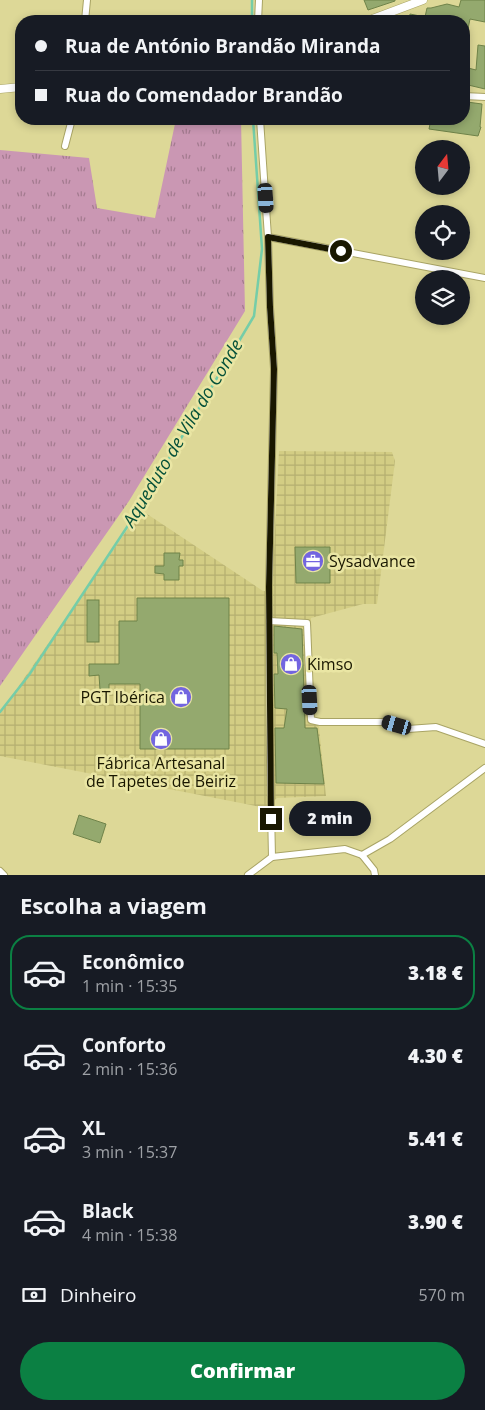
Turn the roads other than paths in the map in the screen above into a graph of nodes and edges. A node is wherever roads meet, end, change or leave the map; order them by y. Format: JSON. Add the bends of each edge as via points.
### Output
{"nodes":[{"id":1,"x":87,"y":0,"type":"edge"},
{"id":2,"x":259,"y":0,"type":"edge"},
{"id":3,"x":423,"y":0,"type":"edge"},
{"id":4,"x":86,"y":15,"type":"edge"},
{"id":5,"x":258,"y":15,"type":"edge"},
{"id":6,"x":383,"y":15,"type":"edge"},
{"id":7,"x":15,"y":88,"type":"edge"},
{"id":8,"x":0,"y":89,"type":"edge"},
{"id":9,"x":470,"y":96,"type":"edge"},
{"id":10,"x":485,"y":97,"type":"edge"},
{"id":11,"x":70,"y":125,"type":"edge"},
{"id":12,"x":260,"y":125,"type":"edge"},
{"id":13,"x":65,"y":146,"type":"dead end"},
{"id":14,"x":268,"y":237,"type":"junction"},
{"id":15,"x":485,"y":278,"type":"edge"},
{"id":16,"x":269,"y":621,"type":"junction"},
{"id":17,"x":485,"y":744,"type":"edge"},
{"id":18,"x":485,"y":768,"type":"edge"},
{"id":19,"x":362,"y":855,"type":"junction"},
{"id":20,"x":272,"y":857,"type":"junction"},
{"id":21,"x":0,"y":871,"type":"edge"},
{"id":22,"x":4,"y":875,"type":"edge"},
{"id":23,"x":248,"y":875,"type":"edge"},
{"id":24,"x":375,"y":875,"type":"edge"}],
"edges":[{"from":1,"to":4,"type":"street"},
{"from":2,"to":5,"type":"street"},
{"from":3,"to":6,"type":"street"},
{"from":7,"to":8,"type":"street"},
{"from":9,"to":10,"type":"street"},
{"from":11,"to":13,"type":"street"},
{"from":12,"to":14,"type":"street"},
{"from":14,"to":15,"type":"street"},
{"from":14,"to":16,"type":"street","via":[[274,369]]},
{"from":16,"to":17,"type":"street","via":[[307,623],[311,720],[386,722],[408,728],[436,728]]},
{"from":16,"to":20,"type":"street"},
{"from":18,"to":19,"type":"street","via":[[390,839]]},
{"from":19,"to":20,"type":"street","via":[[345,850]]},
{"from":19,"to":24,"type":"street"},
{"from":20,"to":23,"type":"street"},
{"from":21,"to":22,"type":"street"}]}
